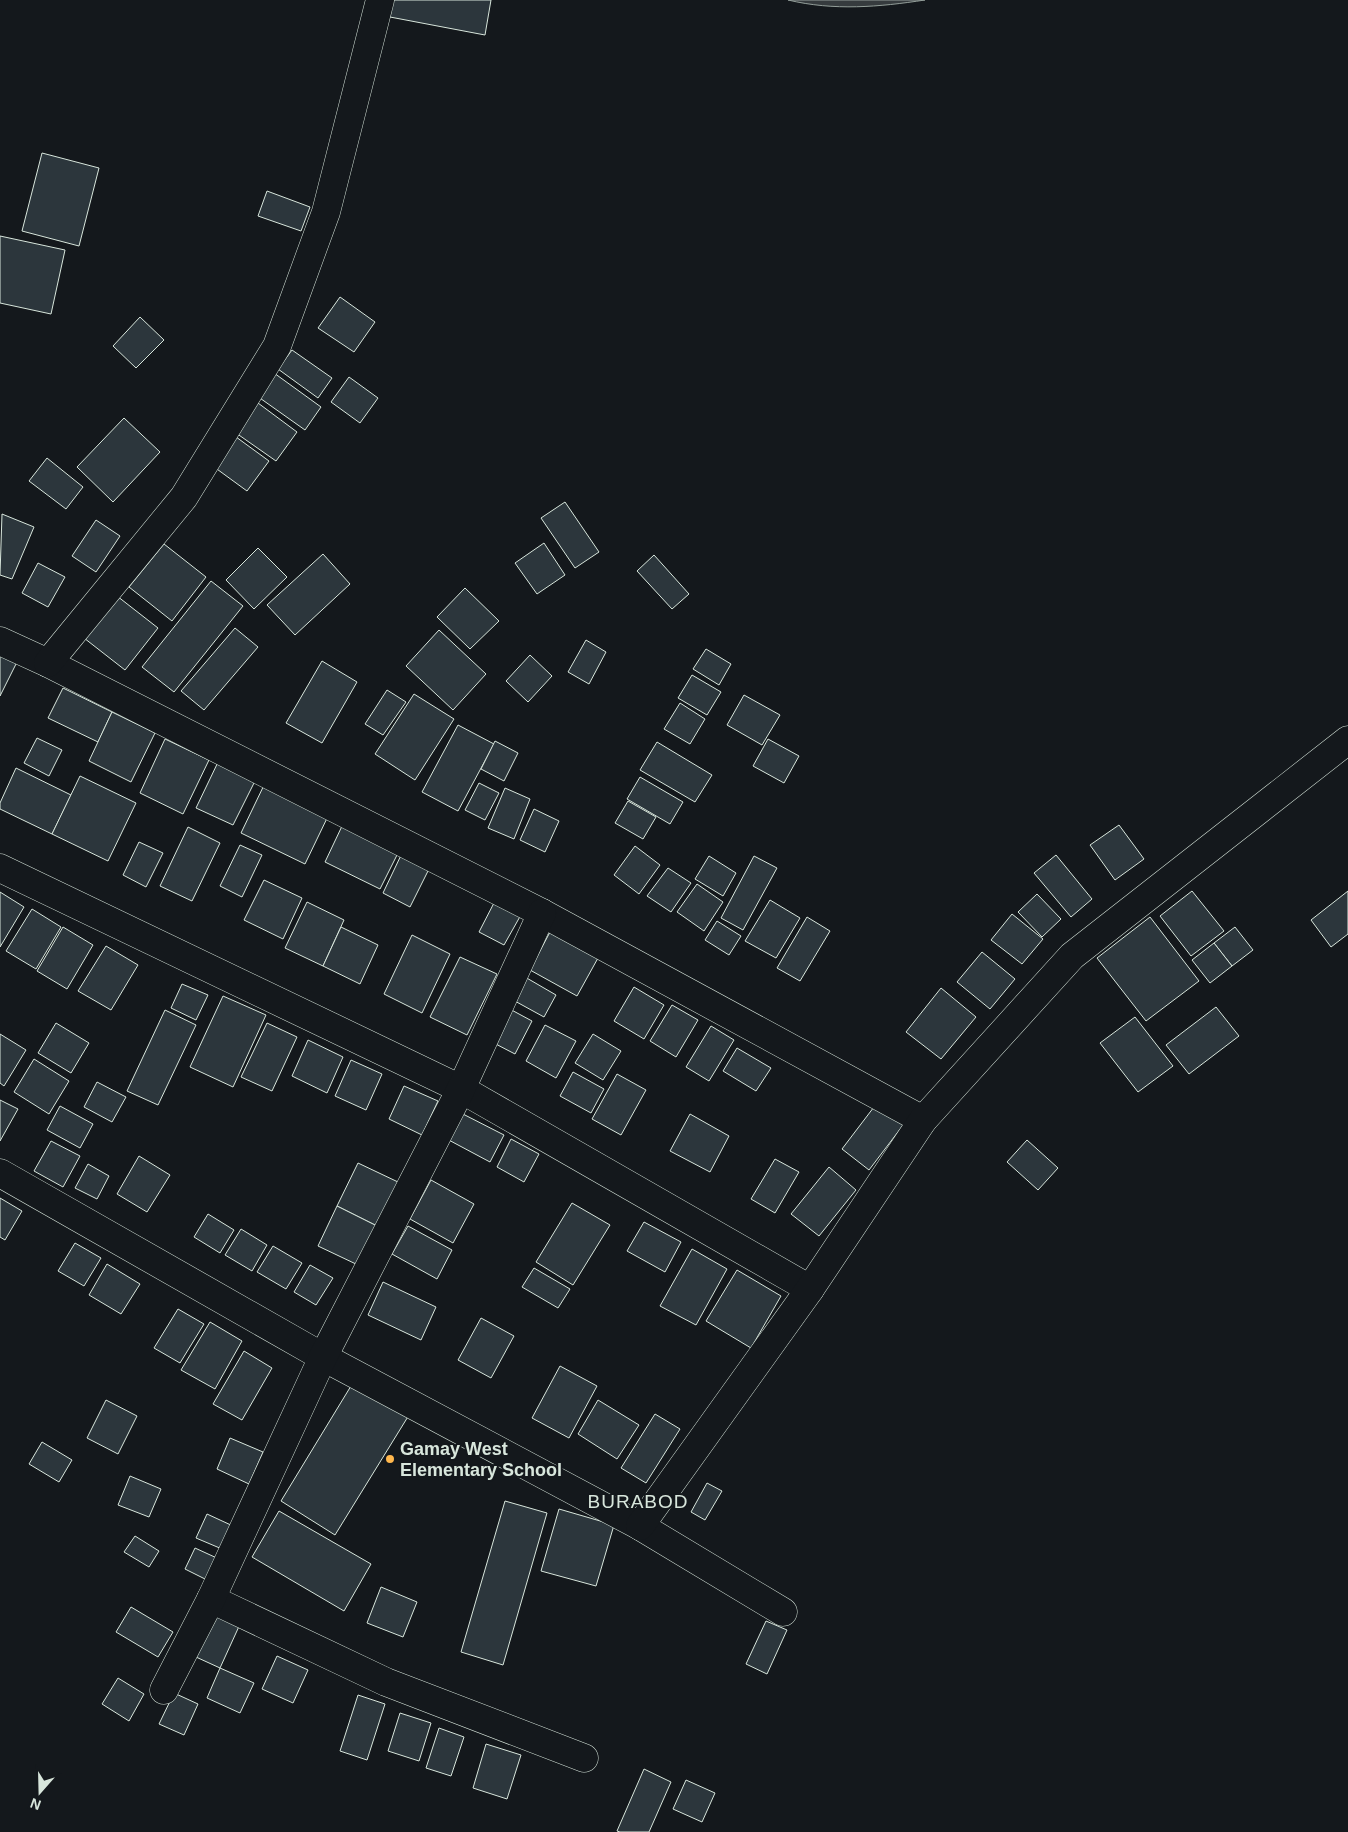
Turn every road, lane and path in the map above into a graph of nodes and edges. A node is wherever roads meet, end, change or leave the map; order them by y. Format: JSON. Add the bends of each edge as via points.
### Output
{"nodes":[{"id":1,"x":380,"y":0,"type":"edge"},
{"id":2,"x":0,"y":641,"type":"edge"},
{"id":3,"x":48,"y":663,"type":"junction"},
{"id":4,"x":1348,"y":740,"type":"edge"},
{"id":5,"x":0,"y":868,"type":"edge"},
{"id":6,"x":542,"y":913,"type":"junction"},
{"id":7,"x":462,"y":1089,"type":"junction"},
{"id":8,"x":923,"y":1120,"type":"junction"},
{"id":9,"x":0,"y":1173,"type":"edge"},
{"id":10,"x":810,"y":1289,"type":"junction"},
{"id":11,"x":323,"y":1357,"type":"junction"},
{"id":12,"x":640,"y":1526,"type":"junction"},
{"id":13,"x":210,"y":1600,"type":"junction"},
{"id":14,"x":783,"y":1612,"type":"dead end"},
{"id":15,"x":164,"y":1690,"type":"dead end"},
{"id":16,"x":584,"y":1758,"type":"dead end"}],
"edges":[{"from":1,"to":3,"type":"street","via":[[326,212],[277,346],[184,497]]},
{"from":2,"to":3,"type":"street"},
{"from":3,"to":6,"type":"street"},
{"from":4,"to":8,"type":"street","via":[[1072,956]]},
{"from":5,"to":7,"type":"street"},
{"from":6,"to":7,"type":"street"},
{"from":6,"to":8,"type":"street"},
{"from":7,"to":10,"type":"street"},
{"from":7,"to":11,"type":"street"},
{"from":8,"to":10,"type":"street"},
{"from":9,"to":11,"type":"street"},
{"from":10,"to":12,"type":"street"},
{"from":11,"to":12,"type":"street"},
{"from":11,"to":13,"type":"street"},
{"from":12,"to":14,"type":"street"},
{"from":13,"to":15,"type":"street"},
{"from":13,"to":16,"type":"street","via":[[386,1682]]}]}
